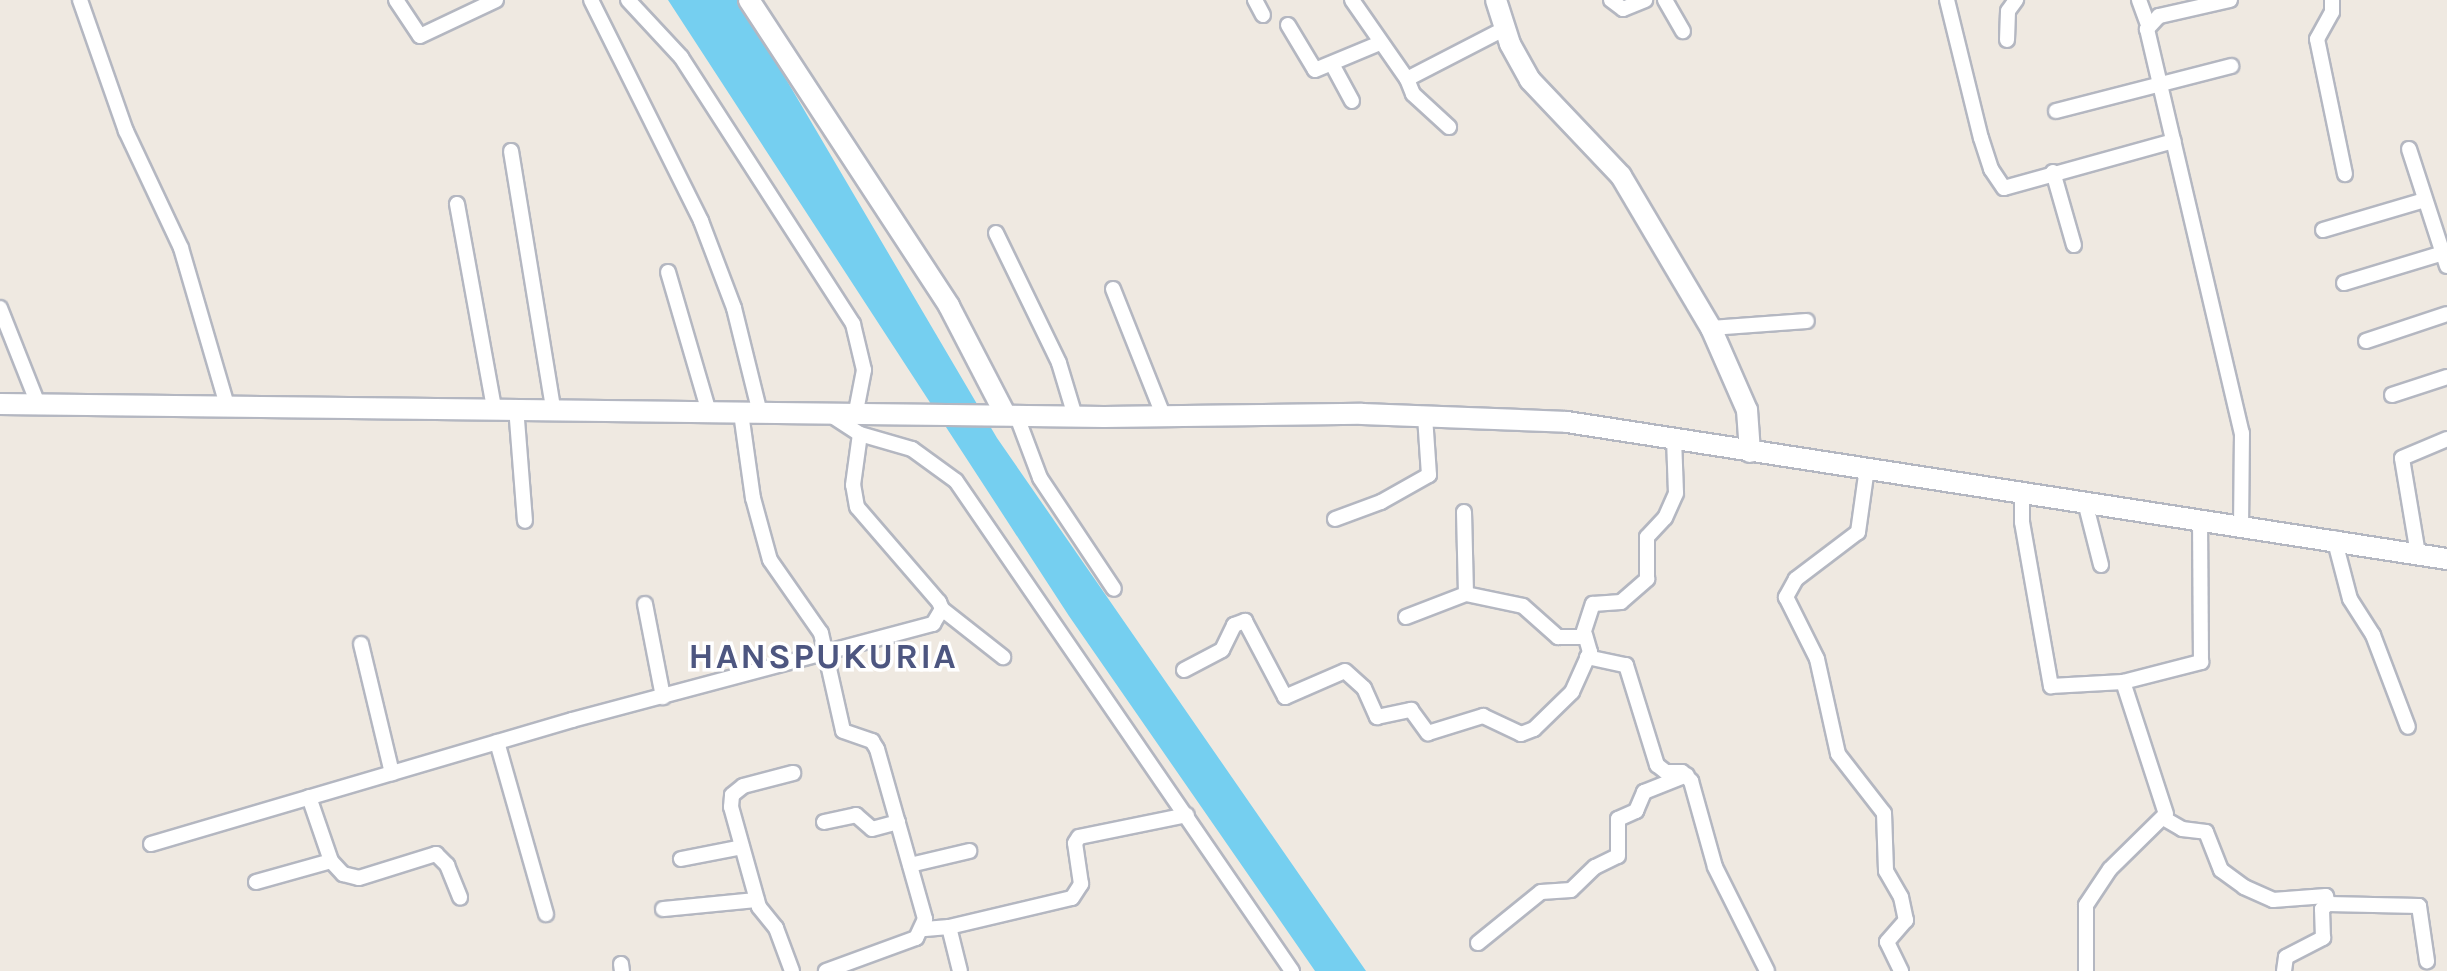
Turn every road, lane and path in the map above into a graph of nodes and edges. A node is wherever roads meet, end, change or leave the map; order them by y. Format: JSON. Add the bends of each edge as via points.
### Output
{"nodes":[{"id":1,"x":80,"y":0,"type":"edge"},
{"id":2,"x":396,"y":0,"type":"edge"},
{"id":3,"x":496,"y":0,"type":"edge"},
{"id":4,"x":591,"y":0,"type":"edge"},
{"id":5,"x":628,"y":0,"type":"edge"},
{"id":6,"x":749,"y":0,"type":"edge"},
{"id":7,"x":1255,"y":0,"type":"edge"},
{"id":8,"x":1352,"y":0,"type":"edge"},
{"id":9,"x":1496,"y":0,"type":"edge"},
{"id":10,"x":1611,"y":0,"type":"edge"},
{"id":11,"x":1645,"y":0,"type":"edge"},
{"id":12,"x":1665,"y":0,"type":"edge"},
{"id":13,"x":1947,"y":0,"type":"edge"},
{"id":14,"x":2016,"y":0,"type":"edge"},
{"id":15,"x":2139,"y":0,"type":"edge"},
{"id":16,"x":2230,"y":0,"type":"edge"},
{"id":17,"x":2332,"y":0,"type":"edge"},
{"id":18,"x":1263,"y":15,"type":"dead end"},
{"id":19,"x":1288,"y":25,"type":"dead end"},
{"id":20,"x":2148,"y":25,"type":"junction"},
{"id":21,"x":1504,"y":29,"type":"junction"},
{"id":22,"x":1683,"y":31,"type":"dead end"},
{"id":23,"x":2007,"y":40,"type":"dead end"},
{"id":24,"x":1380,"y":43,"type":"junction"},
{"id":25,"x":1332,"y":64,"type":"junction"},
{"id":26,"x":2231,"y":66,"type":"dead end"},
{"id":27,"x":1407,"y":79,"type":"junction"},
{"id":28,"x":2159,"y":84,"type":"junction"},
{"id":29,"x":1352,"y":101,"type":"dead end"},
{"id":30,"x":2056,"y":111,"type":"dead end"},
{"id":31,"x":1449,"y":127,"type":"dead end"},
{"id":32,"x":2174,"y":141,"type":"junction"},
{"id":33,"x":2409,"y":149,"type":"dead end"},
{"id":34,"x":511,"y":151,"type":"dead end"},
{"id":35,"x":2053,"y":172,"type":"junction"},
{"id":36,"x":2345,"y":174,"type":"dead end"},
{"id":37,"x":2425,"y":200,"type":"junction"},
{"id":38,"x":457,"y":204,"type":"dead end"},
{"id":39,"x":2323,"y":230,"type":"dead end"},
{"id":40,"x":996,"y":233,"type":"dead end"},
{"id":41,"x":2074,"y":245,"type":"dead end"},
{"id":42,"x":2445,"y":257,"type":"edge"},
{"id":43,"x":668,"y":272,"type":"dead end"},
{"id":44,"x":2344,"y":283,"type":"dead end"},
{"id":45,"x":1113,"y":289,"type":"dead end"},
{"id":46,"x":0,"y":308,"type":"edge"},
{"id":47,"x":2447,"y":314,"type":"edge"},
{"id":48,"x":1807,"y":321,"type":"dead end"},
{"id":49,"x":1711,"y":328,"type":"junction"},
{"id":50,"x":2366,"y":341,"type":"dead end"},
{"id":51,"x":2447,"y":377,"type":"edge"},
{"id":52,"x":2392,"y":395,"type":"dead end"},
{"id":53,"x":0,"y":404,"type":"edge"},
{"id":54,"x":38,"y":404,"type":"junction"},
{"id":55,"x":227,"y":405,"type":"junction"},
{"id":56,"x":494,"y":407,"type":"junction"},
{"id":57,"x":516,"y":407,"type":"junction"},
{"id":58,"x":553,"y":408,"type":"junction"},
{"id":59,"x":856,"y":411,"type":"junction"},
{"id":60,"x":709,"y":412,"type":"junction"},
{"id":61,"x":826,"y":412,"type":"junction"},
{"id":62,"x":750,"y":413,"type":"junction"},
{"id":63,"x":1005,"y":414,"type":"junction"},
{"id":64,"x":1075,"y":416,"type":"junction"},
{"id":65,"x":1425,"y":416,"type":"junction"},
{"id":66,"x":1164,"y":417,"type":"junction"},
{"id":67,"x":860,"y":434,"type":"junction"},
{"id":68,"x":1674,"y":439,"type":"junction"},
{"id":69,"x":2447,"y":439,"type":"edge"},
{"id":70,"x":1750,"y":452,"type":"junction"},
{"id":71,"x":1867,"y":468,"type":"junction"},
{"id":72,"x":2022,"y":494,"type":"junction"},
{"id":73,"x":2085,"y":502,"type":"junction"},
{"id":74,"x":1464,"y":512,"type":"dead end"},
{"id":75,"x":2200,"y":518,"type":"junction"},
{"id":76,"x":1335,"y":519,"type":"dead end"},
{"id":77,"x":525,"y":521,"type":"dead end"},
{"id":78,"x":2241,"y":524,"type":"junction"},
{"id":79,"x":2334,"y":538,"type":"junction"},
{"id":80,"x":2418,"y":554,"type":"junction"},
{"id":81,"x":2447,"y":559,"type":"edge"},
{"id":82,"x":2101,"y":565,"type":"dead end"},
{"id":83,"x":1114,"y":589,"type":"dead end"},
{"id":84,"x":1466,"y":594,"type":"junction"},
{"id":85,"x":645,"y":604,"type":"dead end"},
{"id":86,"x":942,"y":609,"type":"junction"},
{"id":87,"x":1406,"y":617,"type":"dead end"},
{"id":88,"x":1585,"y":635,"type":"junction"},
{"id":89,"x":361,"y":644,"type":"dead end"},
{"id":90,"x":827,"y":652,"type":"junction"},
{"id":91,"x":1003,"y":657,"type":"dead end"},
{"id":92,"x":1587,"y":657,"type":"junction"},
{"id":93,"x":1184,"y":670,"type":"dead end"},
{"id":94,"x":2123,"y":682,"type":"junction"},
{"id":95,"x":663,"y":697,"type":"junction"},
{"id":96,"x":2408,"y":727,"type":"dead end"},
{"id":97,"x":497,"y":742,"type":"junction"},
{"id":98,"x":392,"y":773,"type":"junction"},
{"id":99,"x":793,"y":773,"type":"dead end"},
{"id":100,"x":1687,"y":775,"type":"junction"},
{"id":101,"x":309,"y":797,"type":"junction"},
{"id":102,"x":1187,"y":815,"type":"junction"},
{"id":103,"x":2165,"y":819,"type":"junction"},
{"id":104,"x":824,"y":822,"type":"dead end"},
{"id":105,"x":898,"y":822,"type":"junction"},
{"id":106,"x":151,"y":844,"type":"dead end"},
{"id":107,"x":742,"y":847,"type":"junction"},
{"id":108,"x":969,"y":851,"type":"dead end"},
{"id":109,"x":681,"y":859,"type":"dead end"},
{"id":110,"x":331,"y":861,"type":"junction"},
{"id":111,"x":910,"y":865,"type":"junction"},
{"id":112,"x":256,"y":882,"type":"dead end"},
{"id":113,"x":460,"y":897,"type":"dead end"},
{"id":114,"x":757,"y":900,"type":"junction"},
{"id":115,"x":2328,"y":904,"type":"junction"},
{"id":116,"x":663,"y":909,"type":"dead end"},
{"id":117,"x":546,"y":914,"type":"dead end"},
{"id":118,"x":949,"y":927,"type":"junction"},
{"id":119,"x":925,"y":929,"type":"junction"},
{"id":120,"x":1478,"y":943,"type":"dead end"},
{"id":121,"x":2427,"y":961,"type":"dead end"},
{"id":122,"x":792,"y":971,"type":"edge"},
{"id":123,"x":826,"y":971,"type":"edge"},
{"id":124,"x":960,"y":971,"type":"edge"},
{"id":125,"x":1292,"y":971,"type":"edge"},
{"id":126,"x":1767,"y":971,"type":"edge"},
{"id":127,"x":1901,"y":971,"type":"edge"},
{"id":128,"x":2086,"y":971,"type":"edge"},
{"id":129,"x":2284,"y":971,"type":"edge"}],
"edges":[{"from":1,"to":55,"type":"street","via":[[126,131],[181,248]]},
{"from":2,"to":3,"type":"street","via":[[420,36]]},
{"from":4,"to":62,"type":"street","via":[[701,221],[734,308]]},
{"from":5,"to":59,"type":"street","via":[[681,57],[853,324],[864,370]]},
{"from":6,"to":63,"type":"main road","via":[[949,306]]},
{"from":7,"to":18,"type":"street"},
{"from":8,"to":24,"type":"street"},
{"from":9,"to":21,"type":"main road"},
{"from":10,"to":11,"type":"street","via":[[1623,9]]},
{"from":12,"to":22,"type":"street"},
{"from":13,"to":35,"type":"street","via":[[1997,183],[2009,187]]},
{"from":14,"to":23,"type":"street","via":[[2008,11]]},
{"from":15,"to":20,"type":"street"},
{"from":16,"to":20,"type":"street","via":[[2159,16]]},
{"from":17,"to":36,"type":"street","via":[[2332,12],[2317,39]]},
{"from":19,"to":25,"type":"street","via":[[1309,66],[1319,70]]},
{"from":20,"to":28,"type":"street"},
{"from":21,"to":27,"type":"street"},
{"from":21,"to":49,"type":"main road","via":[[1543,98],[1621,176]]},
{"from":24,"to":25,"type":"street"},
{"from":24,"to":27,"type":"street"},
{"from":25,"to":29,"type":"street"},
{"from":26,"to":28,"type":"street"},
{"from":27,"to":31,"type":"street","via":[[1413,94]]},
{"from":28,"to":30,"type":"street"},
{"from":28,"to":32,"type":"street"},
{"from":32,"to":35,"type":"street"},
{"from":32,"to":78,"type":"street","via":[[2242,433]]},
{"from":33,"to":37,"type":"street"},
{"from":34,"to":58,"type":"street"},
{"from":35,"to":41,"type":"street"},
{"from":37,"to":39,"type":"street"},
{"from":37,"to":42,"type":"street"},
{"from":38,"to":56,"type":"street"},
{"from":40,"to":64,"type":"street","via":[[1059,363]]},
{"from":42,"to":44,"type":"street"},
{"from":43,"to":60,"type":"street"},
{"from":45,"to":66,"type":"street"},
{"from":46,"to":54,"type":"street"},
{"from":47,"to":50,"type":"street"},
{"from":48,"to":49,"type":"street"},
{"from":49,"to":70,"type":"main road","via":[[1747,410]]},
{"from":51,"to":52,"type":"street"},
{"from":53,"to":54,"type":"main road"},
{"from":54,"to":55,"type":"main road"},
{"from":55,"to":56,"type":"main road"},
{"from":56,"to":57,"type":"main road"},
{"from":57,"to":58,"type":"main road"},
{"from":57,"to":77,"type":"street"},
{"from":58,"to":60,"type":"main road"},
{"from":59,"to":61,"type":"main road"},
{"from":59,"to":63,"type":"main road"},
{"from":60,"to":62,"type":"main road"},
{"from":61,"to":62,"type":"main road"},
{"from":61,"to":67,"type":"street"},
{"from":62,"to":90,"type":"street","via":[[753,498],[770,560],[814,619]]},
{"from":63,"to":64,"type":"main road"},
{"from":63,"to":83,"type":"street","via":[[1040,478]]},
{"from":64,"to":66,"type":"main road"},
{"from":65,"to":66,"type":"main road"},
{"from":65,"to":68,"type":"main road","via":[[1567,422]]},
{"from":65,"to":76,"type":"street","via":[[1429,475],[1381,502]]},
{"from":67,"to":86,"type":"street","via":[[853,485],[857,507]]},
{"from":67,"to":102,"type":"street","via":[[912,449],[956,481]]},
{"from":68,"to":70,"type":"main road"},
{"from":68,"to":88,"type":"street","via":[[1676,493],[1665,518],[1647,537],[1647,579],[1621,602],[1593,604]]},
{"from":69,"to":80,"type":"street","via":[[2402,458]]},
{"from":70,"to":71,"type":"main road"},
{"from":71,"to":72,"type":"main road"},
{"from":71,"to":127,"type":"street","via":[[1858,532],[1796,579],[1786,597],[1817,659],[1838,754],[1884,813],[1886,871],[1901,897],[1906,920],[1887,942]]},
{"from":72,"to":73,"type":"main road"},
{"from":72,"to":94,"type":"street","via":[[2022,522],[2051,686]]},
{"from":73,"to":75,"type":"main road"},
{"from":73,"to":82,"type":"street"},
{"from":74,"to":84,"type":"street"},
{"from":75,"to":78,"type":"main road"},
{"from":75,"to":94,"type":"street","via":[[2201,662]]},
{"from":78,"to":79,"type":"main road"},
{"from":79,"to":80,"type":"main road"},
{"from":79,"to":96,"type":"street","via":[[2350,599],[2373,635]]},
{"from":80,"to":81,"type":"main road"},
{"from":84,"to":87,"type":"street"},
{"from":84,"to":88,"type":"street","via":[[1529,608],[1558,637]]},
{"from":85,"to":95,"type":"street"},
{"from":86,"to":90,"type":"street","via":[[940,617],[923,628]]},
{"from":86,"to":91,"type":"street"},
{"from":88,"to":92,"type":"street"},
{"from":89,"to":98,"type":"street"},
{"from":90,"to":95,"type":"street"},
{"from":90,"to":105,"type":"street","via":[[839,722],[849,736],[865,738],[877,749]]},
{"from":92,"to":93,"type":"street","via":[[1568,697],[1534,729],[1521,734],[1483,716],[1428,733],[1411,710],[1377,717],[1364,688],[1345,671],[1285,697],[1254,629],[1245,621],[1234,625],[1222,650]]},
{"from":92,"to":100,"type":"street","via":[[1626,665],[1657,765]]},
{"from":94,"to":103,"type":"street","via":[[2162,790]]},
{"from":95,"to":97,"type":"street"},
{"from":97,"to":98,"type":"street"},
{"from":97,"to":117,"type":"street"},
{"from":98,"to":101,"type":"street"},
{"from":99,"to":107,"type":"street","via":[[746,785],[732,795]]},
{"from":100,"to":120,"type":"street","via":[[1644,792],[1636,811],[1618,819],[1618,856],[1595,867],[1571,890],[1541,892]]},
{"from":100,"to":126,"type":"street","via":[[1715,867]]},
{"from":101,"to":106,"type":"street"},
{"from":101,"to":110,"type":"street"},
{"from":102,"to":118,"type":"street","via":[[1079,837],[1075,843],[1081,884],[1072,898]]},
{"from":102,"to":125,"type":"street"},
{"from":103,"to":115,"type":"street","via":[[2182,829],[2206,832],[2221,870],[2244,887],[2273,900],[2326,896]]},
{"from":103,"to":128,"type":"street","via":[[2110,869],[2086,905]]},
{"from":104,"to":105,"type":"street","via":[[852,815],[868,829]]},
{"from":105,"to":111,"type":"street"},
{"from":107,"to":109,"type":"street"},
{"from":107,"to":114,"type":"street"},
{"from":108,"to":111,"type":"street"},
{"from":110,"to":112,"type":"street"},
{"from":110,"to":113,"type":"street","via":[[351,879],[436,854],[447,865]]},
{"from":111,"to":119,"type":"street"},
{"from":114,"to":116,"type":"street"},
{"from":114,"to":122,"type":"street","via":[[776,928]]},
{"from":115,"to":121,"type":"street","via":[[2419,906]]},
{"from":115,"to":129,"type":"street","via":[[2322,909],[2323,938],[2286,957]]},
{"from":118,"to":119,"type":"street"},
{"from":118,"to":124,"type":"street"},
{"from":119,"to":123,"type":"street","via":[[916,938]]}]}
